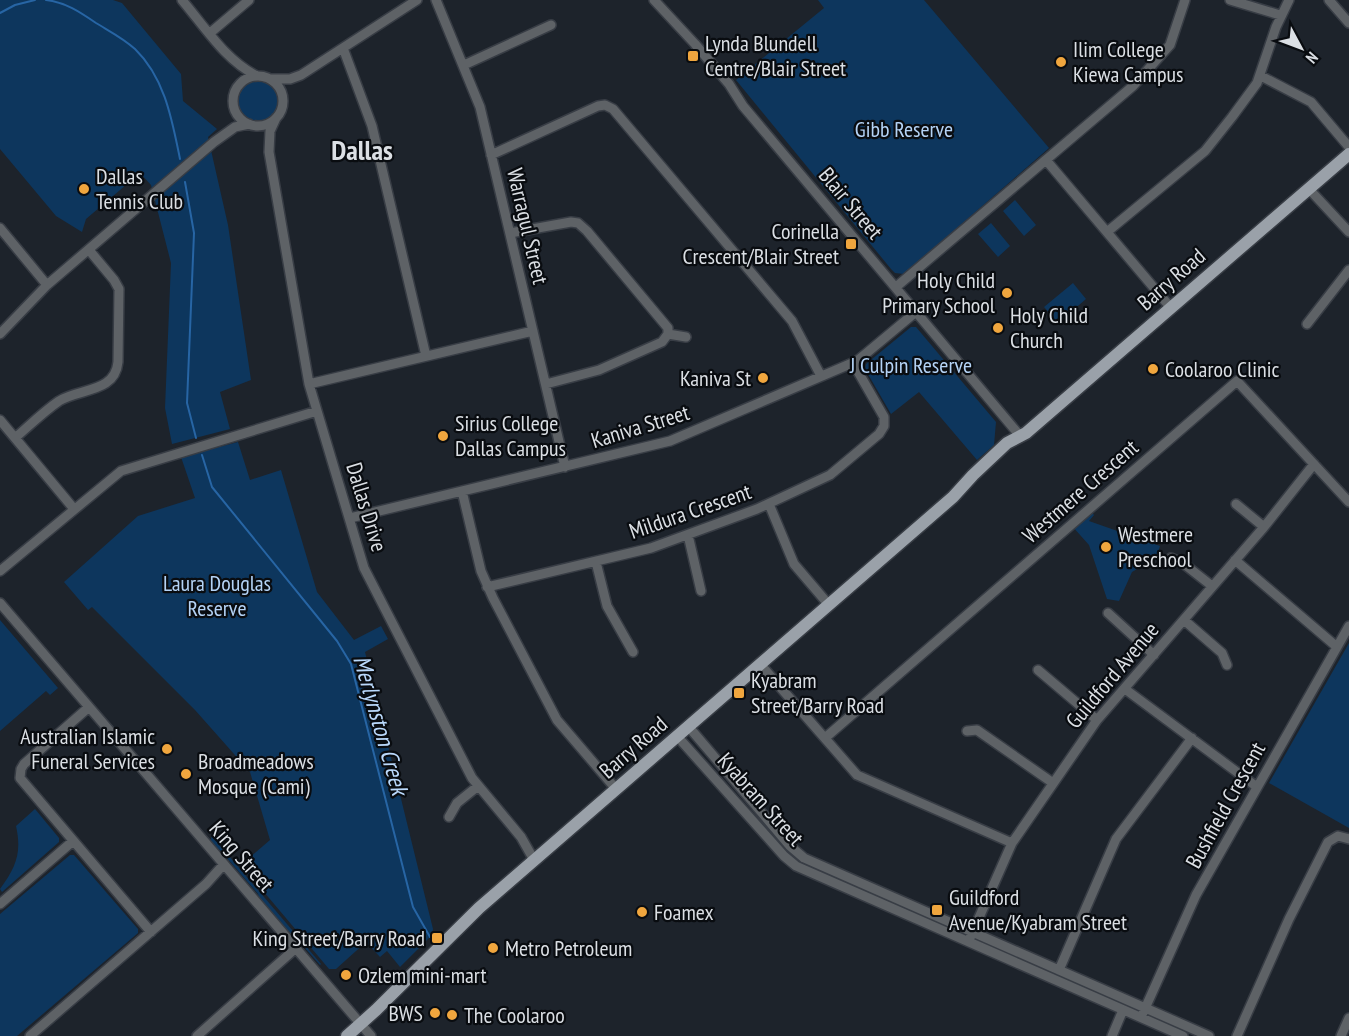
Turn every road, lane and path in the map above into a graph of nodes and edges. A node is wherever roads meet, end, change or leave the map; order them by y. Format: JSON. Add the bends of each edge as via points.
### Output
{"nodes":[{"id":1,"x":182,"y":0,"type":"edge"},
{"id":2,"x":249,"y":0,"type":"edge"},
{"id":3,"x":417,"y":0,"type":"edge"},
{"id":4,"x":436,"y":0,"type":"edge"},
{"id":5,"x":1185,"y":0,"type":"edge"},
{"id":6,"x":1230,"y":0,"type":"edge"},
{"id":7,"x":1289,"y":0,"type":"edge"},
{"id":8,"x":1329,"y":0,"type":"edge"},
{"id":9,"x":656,"y":3,"type":"edge"},
{"id":10,"x":1281,"y":15,"type":"junction"},
{"id":11,"x":1349,"y":23,"type":"edge"},
{"id":12,"x":551,"y":25,"type":"dead end"},
{"id":13,"x":210,"y":33,"type":"junction"},
{"id":14,"x":343,"y":48,"type":"junction"},
{"id":15,"x":231,"y":59,"type":"junction"},
{"id":16,"x":464,"y":64,"type":"junction"},
{"id":17,"x":301,"y":75,"type":"junction"},
{"id":18,"x":257,"y":76,"type":"junction"},
{"id":19,"x":1261,"y":76,"type":"junction"},
{"id":20,"x":270,"y":79,"type":"junction"},
{"id":21,"x":235,"y":91,"type":"junction"},
{"id":22,"x":283,"y":99,"type":"junction"},
{"id":23,"x":234,"y":107,"type":"junction"},
{"id":24,"x":276,"y":118,"type":"junction"},
{"id":25,"x":250,"y":124,"type":"junction"},
{"id":26,"x":214,"y":142,"type":"junction"},
{"id":27,"x":1349,"y":147,"type":"edge"},
{"id":28,"x":269,"y":152,"type":"junction"},
{"id":29,"x":1349,"y":154,"type":"edge"},
{"id":30,"x":491,"y":155,"type":"junction"},
{"id":31,"x":1046,"y":160,"type":"junction"},
{"id":32,"x":1310,"y":189,"type":"junction"},
{"id":33,"x":581,"y":213,"type":"dead end"},
{"id":34,"x":578,"y":223,"type":"junction"},
{"id":35,"x":0,"y":228,"type":"edge"},
{"id":36,"x":1107,"y":232,"type":"junction"},
{"id":37,"x":1349,"y":232,"type":"edge"},
{"id":38,"x":510,"y":233,"type":"junction"},
{"id":39,"x":89,"y":250,"type":"junction"},
{"id":40,"x":1349,"y":270,"type":"edge"},
{"id":41,"x":47,"y":285,"type":"junction"},
{"id":42,"x":896,"y":287,"type":"junction"},
{"id":43,"x":1171,"y":308,"type":"junction"},
{"id":44,"x":916,"y":311,"type":"junction"},
{"id":45,"x":1307,"y":324,"type":"dead end"},
{"id":46,"x":533,"y":331,"type":"junction"},
{"id":47,"x":0,"y":334,"type":"edge"},
{"id":48,"x":668,"y":334,"type":"junction"},
{"id":49,"x":686,"y":337,"type":"dead end"},
{"id":50,"x":426,"y":356,"type":"junction"},
{"id":51,"x":853,"y":363,"type":"junction"},
{"id":52,"x":821,"y":376,"type":"junction"},
{"id":53,"x":309,"y":384,"type":"junction"},
{"id":54,"x":546,"y":384,"type":"junction"},
{"id":55,"x":317,"y":411,"type":"junction"},
{"id":56,"x":0,"y":420,"type":"edge"},
{"id":57,"x":884,"y":426,"type":"junction"},
{"id":58,"x":895,"y":431,"type":"dead end"},
{"id":59,"x":1021,"y":437,"type":"junction"},
{"id":60,"x":15,"y":438,"type":"junction"},
{"id":61,"x":1314,"y":465,"type":"junction"},
{"id":62,"x":565,"y":467,"type":"junction"},
{"id":63,"x":462,"y":491,"type":"junction"},
{"id":64,"x":1349,"y":502,"type":"edge"},
{"id":65,"x":769,"y":504,"type":"junction"},
{"id":66,"x":1236,"y":504,"type":"dead end"},
{"id":67,"x":74,"y":508,"type":"junction"},
{"id":68,"x":350,"y":518,"type":"junction"},
{"id":69,"x":1264,"y":527,"type":"junction"},
{"id":70,"x":688,"y":535,"type":"junction"},
{"id":71,"x":1171,"y":558,"type":"dead end"},
{"id":72,"x":1235,"y":560,"type":"junction"},
{"id":73,"x":596,"y":562,"type":"junction"},
{"id":74,"x":0,"y":571,"type":"edge"},
{"id":75,"x":1212,"y":586,"type":"junction"},
{"id":76,"x":487,"y":587,"type":"junction"},
{"id":77,"x":701,"y":591,"type":"dead end"},
{"id":78,"x":0,"y":603,"type":"edge"},
{"id":79,"x":829,"y":605,"type":"junction"},
{"id":80,"x":1108,"y":613,"type":"dead end"},
{"id":81,"x":1184,"y":620,"type":"junction"},
{"id":82,"x":1349,"y":626,"type":"edge"},
{"id":83,"x":1337,"y":647,"type":"junction"},
{"id":84,"x":633,"y":652,"type":"dead end"},
{"id":85,"x":1154,"y":655,"type":"junction"},
{"id":86,"x":760,"y":664,"type":"junction"},
{"id":87,"x":1227,"y":665,"type":"dead end"},
{"id":88,"x":1038,"y":670,"type":"dead end"},
{"id":89,"x":1125,"y":689,"type":"junction"},
{"id":90,"x":89,"y":707,"type":"junction"},
{"id":91,"x":1097,"y":720,"type":"junction"},
{"id":92,"x":688,"y":726,"type":"junction"},
{"id":93,"x":967,"y":730,"type":"dead end"},
{"id":94,"x":677,"y":736,"type":"junction"},
{"id":95,"x":825,"y":738,"type":"junction"},
{"id":96,"x":1192,"y":738,"type":"junction"},
{"id":97,"x":1053,"y":783,"type":"junction"},
{"id":98,"x":478,"y":786,"type":"junction"},
{"id":99,"x":1257,"y":787,"type":"junction"},
{"id":100,"x":616,"y":789,"type":"junction"},
{"id":101,"x":449,"y":817,"type":"dead end"},
{"id":102,"x":1349,"y":839,"type":"edge"},
{"id":103,"x":73,"y":841,"type":"junction"},
{"id":104,"x":1012,"y":843,"type":"junction"},
{"id":105,"x":539,"y":856,"type":"junction"},
{"id":106,"x":226,"y":867,"type":"junction"},
{"id":107,"x":827,"y":869,"type":"junction"},
{"id":108,"x":823,"y":879,"type":"junction"},
{"id":109,"x":0,"y":903,"type":"edge"},
{"id":110,"x":151,"y":932,"type":"junction"},
{"id":111,"x":971,"y":937,"type":"junction"},
{"id":112,"x":296,"y":948,"type":"junction"},
{"id":113,"x":1059,"y":970,"type":"junction"},
{"id":114,"x":1146,"y":1009,"type":"junction"},
{"id":115,"x":1123,"y":1010,"type":"junction"},
{"id":116,"x":1138,"y":1016,"type":"junction"},
{"id":117,"x":1349,"y":1017,"type":"edge"},
{"id":118,"x":361,"y":1024,"type":"junction"},
{"id":119,"x":30,"y":1036,"type":"edge"},
{"id":120,"x":197,"y":1036,"type":"edge"},
{"id":121,"x":347,"y":1036,"type":"edge"},
{"id":122,"x":371,"y":1036,"type":"edge"},
{"id":123,"x":1112,"y":1036,"type":"edge"},
{"id":124,"x":1183,"y":1036,"type":"edge"},
{"id":125,"x":1209,"y":1036,"type":"edge"},
{"id":126,"x":1238,"y":1036,"type":"edge"},
{"id":127,"x":1341,"y":1036,"type":"edge"}],
"edges":[{"from":1,"to":13,"type":"street"},
{"from":2,"to":13,"type":"street"},
{"from":3,"to":14,"type":"street"},
{"from":4,"to":16,"type":"street","name":"Warragul Street"},
{"from":5,"to":31,"type":"street","via":[[1166,50],[1128,92]]},
{"from":6,"to":10,"type":"street"},
{"from":7,"to":10,"type":"street"},
{"from":8,"to":11,"type":"street"},
{"from":9,"to":42,"type":"street","name":"Blair Street"},
{"from":10,"to":19,"type":"street"},
{"from":12,"to":16,"type":"street"},
{"from":13,"to":15,"type":"street"},
{"from":14,"to":17,"type":"street"},
{"from":14,"to":50,"type":"street","via":[[372,126]]},
{"from":15,"to":18,"type":"street"},
{"from":15,"to":21,"type":"street","via":[[236,74]]},
{"from":16,"to":30,"type":"street","name":"Warragul Street","via":[[480,107]]},
{"from":17,"to":20,"type":"street"},
{"from":17,"to":22,"type":"street"},
{"from":18,"to":20,"type":"street"},
{"from":18,"to":21,"type":"street","via":[[240,82]]},
{"from":19,"to":27,"type":"street","via":[[1311,102]]},
{"from":19,"to":36,"type":"street","via":[[1209,146]]},
{"from":20,"to":22,"type":"street","via":[[280,88]]},
{"from":21,"to":23,"type":"street"},
{"from":22,"to":24,"type":"street"},
{"from":23,"to":25,"type":"street","via":[[239,118]]},
{"from":23,"to":26,"type":"street","via":[[230,122]]},
{"from":24,"to":25,"type":"street","via":[[263,125]]},
{"from":24,"to":28,"type":"street","name":"Dallas Drive","via":[[270,131]]},
{"from":25,"to":26,"type":"street","via":[[230,129]]},
{"from":25,"to":28,"type":"street","name":"Dallas Drive"},
{"from":26,"to":39,"type":"street"},
{"from":28,"to":53,"type":"street","name":"Dallas Drive"},
{"from":29,"to":32,"type":"main road","name":"Barry Road"},
{"from":30,"to":38,"type":"street","name":"Warragul Street"},
{"from":30,"to":52,"type":"street","via":[[603,100],[792,321]]},
{"from":31,"to":36,"type":"street"},
{"from":31,"to":42,"type":"street"},
{"from":32,"to":37,"type":"street"},
{"from":32,"to":43,"type":"main road","name":"Barry Road"},
{"from":33,"to":34,"type":"street"},
{"from":34,"to":38,"type":"street"},
{"from":34,"to":48,"type":"street","via":[[666,324]]},
{"from":35,"to":41,"type":"street"},
{"from":36,"to":43,"type":"street"},
{"from":38,"to":46,"type":"street","name":"Warragul Street"},
{"from":39,"to":41,"type":"street"},
{"from":39,"to":60,"type":"street","via":[[119,289],[116,373],[104,385],[60,401]]},
{"from":40,"to":45,"type":"street"},
{"from":41,"to":47,"type":"street"},
{"from":42,"to":44,"type":"street","name":"Blair Street"},
{"from":43,"to":59,"type":"main road","name":"Barry Road"},
{"from":44,"to":51,"type":"street","name":"Kaniva Street"},
{"from":44,"to":59,"type":"street","name":"Blair Street"},
{"from":46,"to":50,"type":"street"},
{"from":46,"to":54,"type":"street","name":"Warragul Street"},
{"from":48,"to":49,"type":"street"},
{"from":48,"to":54,"type":"street","via":[[662,342],[599,370]]},
{"from":50,"to":53,"type":"street"},
{"from":51,"to":52,"type":"street","name":"Kaniva Street"},
{"from":51,"to":57,"type":"street","via":[[884,417]]},
{"from":52,"to":62,"type":"street","name":"Kaniva Street","via":[[667,443]]},
{"from":53,"to":55,"type":"street","name":"Dallas Drive"},
{"from":54,"to":62,"type":"street","name":"Warragul Street"},
{"from":55,"to":67,"type":"street","via":[[121,471]]},
{"from":55,"to":68,"type":"street","name":"Dallas Drive"},
{"from":56,"to":60,"type":"street"},
{"from":57,"to":58,"type":"street"},
{"from":57,"to":65,"type":"street","name":"Mildura Crescent","via":[[834,472]]},
{"from":59,"to":79,"type":"main road","name":"Barry Road","via":[[1007,443],[953,497]]},
{"from":60,"to":67,"type":"street"},
{"from":61,"to":64,"type":"street","name":"Westmere Crescent"},
{"from":61,"to":69,"type":"street","name":"Guildford Avenue"},
{"from":61,"to":95,"type":"street","name":"Westmere Crescent","via":[[1237,381]]},
{"from":62,"to":63,"type":"street","name":"Kaniva Street"},
{"from":63,"to":68,"type":"street","name":"Kaniva Street"},
{"from":63,"to":76,"type":"street"},
{"from":65,"to":70,"type":"street","name":"Mildura Crescent"},
{"from":65,"to":79,"type":"street","via":[[797,568]]},
{"from":66,"to":69,"type":"street"},
{"from":67,"to":74,"type":"street"},
{"from":68,"to":98,"type":"street","name":"Dallas Drive","via":[[367,575]]},
{"from":69,"to":72,"type":"street","name":"Guildford Avenue"},
{"from":70,"to":73,"type":"street","name":"Mildura Crescent"},
{"from":70,"to":77,"type":"street"},
{"from":71,"to":75,"type":"street"},
{"from":72,"to":75,"type":"street","name":"Guildford Avenue"},
{"from":72,"to":83,"type":"street"},
{"from":73,"to":76,"type":"street","name":"Mildura Crescent"},
{"from":73,"to":84,"type":"street","via":[[607,606]]},
{"from":75,"to":81,"type":"street","name":"Guildford Avenue"},
{"from":76,"to":100,"type":"street","via":[[557,720]]},
{"from":78,"to":90,"type":"street","name":"King Street"},
{"from":79,"to":86,"type":"main road","name":"Barry Road"},
{"from":80,"to":85,"type":"street"},
{"from":81,"to":85,"type":"street","name":"Guildford Avenue"},
{"from":81,"to":87,"type":"street","via":[[1222,654]]},
{"from":82,"to":83,"type":"street","name":"Bushfield Crescent"},
{"from":83,"to":99,"type":"street","name":"Bushfield Crescent"},
{"from":85,"to":89,"type":"street","name":"Guildford Avenue"},
{"from":86,"to":92,"type":"main road","name":"Barry Road"},
{"from":86,"to":95,"type":"street"},
{"from":88,"to":91,"type":"street"},
{"from":89,"to":91,"type":"street","name":"Guildford Avenue"},
{"from":89,"to":96,"type":"street"},
{"from":90,"to":103,"type":"street","via":[[24,764],[20,773],[23,783]]},
{"from":90,"to":106,"type":"street","name":"King Street"},
{"from":91,"to":97,"type":"street","name":"Guildford Avenue"},
{"from":92,"to":94,"type":"main road","name":"Barry Road"},
{"from":92,"to":107,"type":"street","name":"Kyabram Street","via":[[795,851]]},
{"from":93,"to":97,"type":"street","via":[[977,730]]},
{"from":94,"to":100,"type":"main road","name":"Barry Road"},
{"from":94,"to":108,"type":"street","name":"Kyabram Street","via":[[784,856]]},
{"from":95,"to":104,"type":"street","via":[[857,775]]},
{"from":96,"to":99,"type":"street"},
{"from":96,"to":113,"type":"street","via":[[1116,839]]},
{"from":97,"to":104,"type":"street","name":"Guildford Avenue"},
{"from":98,"to":101,"type":"street","via":[[457,803]]},
{"from":98,"to":105,"type":"street","name":"Dallas Drive"},
{"from":99,"to":114,"type":"street","name":"Bushfield Crescent","via":[[1196,895]]},
{"from":100,"to":105,"type":"main road","name":"Barry Road"},
{"from":102,"to":126,"type":"street","via":[[1338,836],[1328,842]]},
{"from":103,"to":109,"type":"street"},
{"from":103,"to":110,"type":"street"},
{"from":104,"to":111,"type":"street","name":"Guildford Avenue"},
{"from":105,"to":118,"type":"main road","name":"Barry Road","via":[[479,908]]},
{"from":106,"to":110,"type":"street"},
{"from":106,"to":112,"type":"street","name":"King Street"},
{"from":107,"to":108,"type":"street"},
{"from":107,"to":111,"type":"street","name":"Kyabram Street"},
{"from":108,"to":111,"type":"street","name":"Kyabram Street"},
{"from":110,"to":119,"type":"street"},
{"from":111,"to":113,"type":"street","name":"Kyabram Street"},
{"from":111,"to":115,"type":"street","name":"Kyabram Street"},
{"from":112,"to":118,"type":"street","name":"King Street"},
{"from":112,"to":120,"type":"street"},
{"from":113,"to":114,"type":"street","name":"Kyabram Street"},
{"from":114,"to":116,"type":"street"},
{"from":114,"to":124,"type":"street","name":"Kyabram Street","via":[[1150,1017]]},
{"from":114,"to":125,"type":"street","name":"Kyabram Street"},
{"from":115,"to":116,"type":"street","name":"Kyabram Street"},
{"from":115,"to":123,"type":"street"},
{"from":116,"to":124,"type":"street","name":"Kyabram Street"},
{"from":117,"to":127,"type":"street"},
{"from":118,"to":121,"type":"main road","name":"Barry Road"},
{"from":118,"to":122,"type":"street","name":"King Street"}]}
